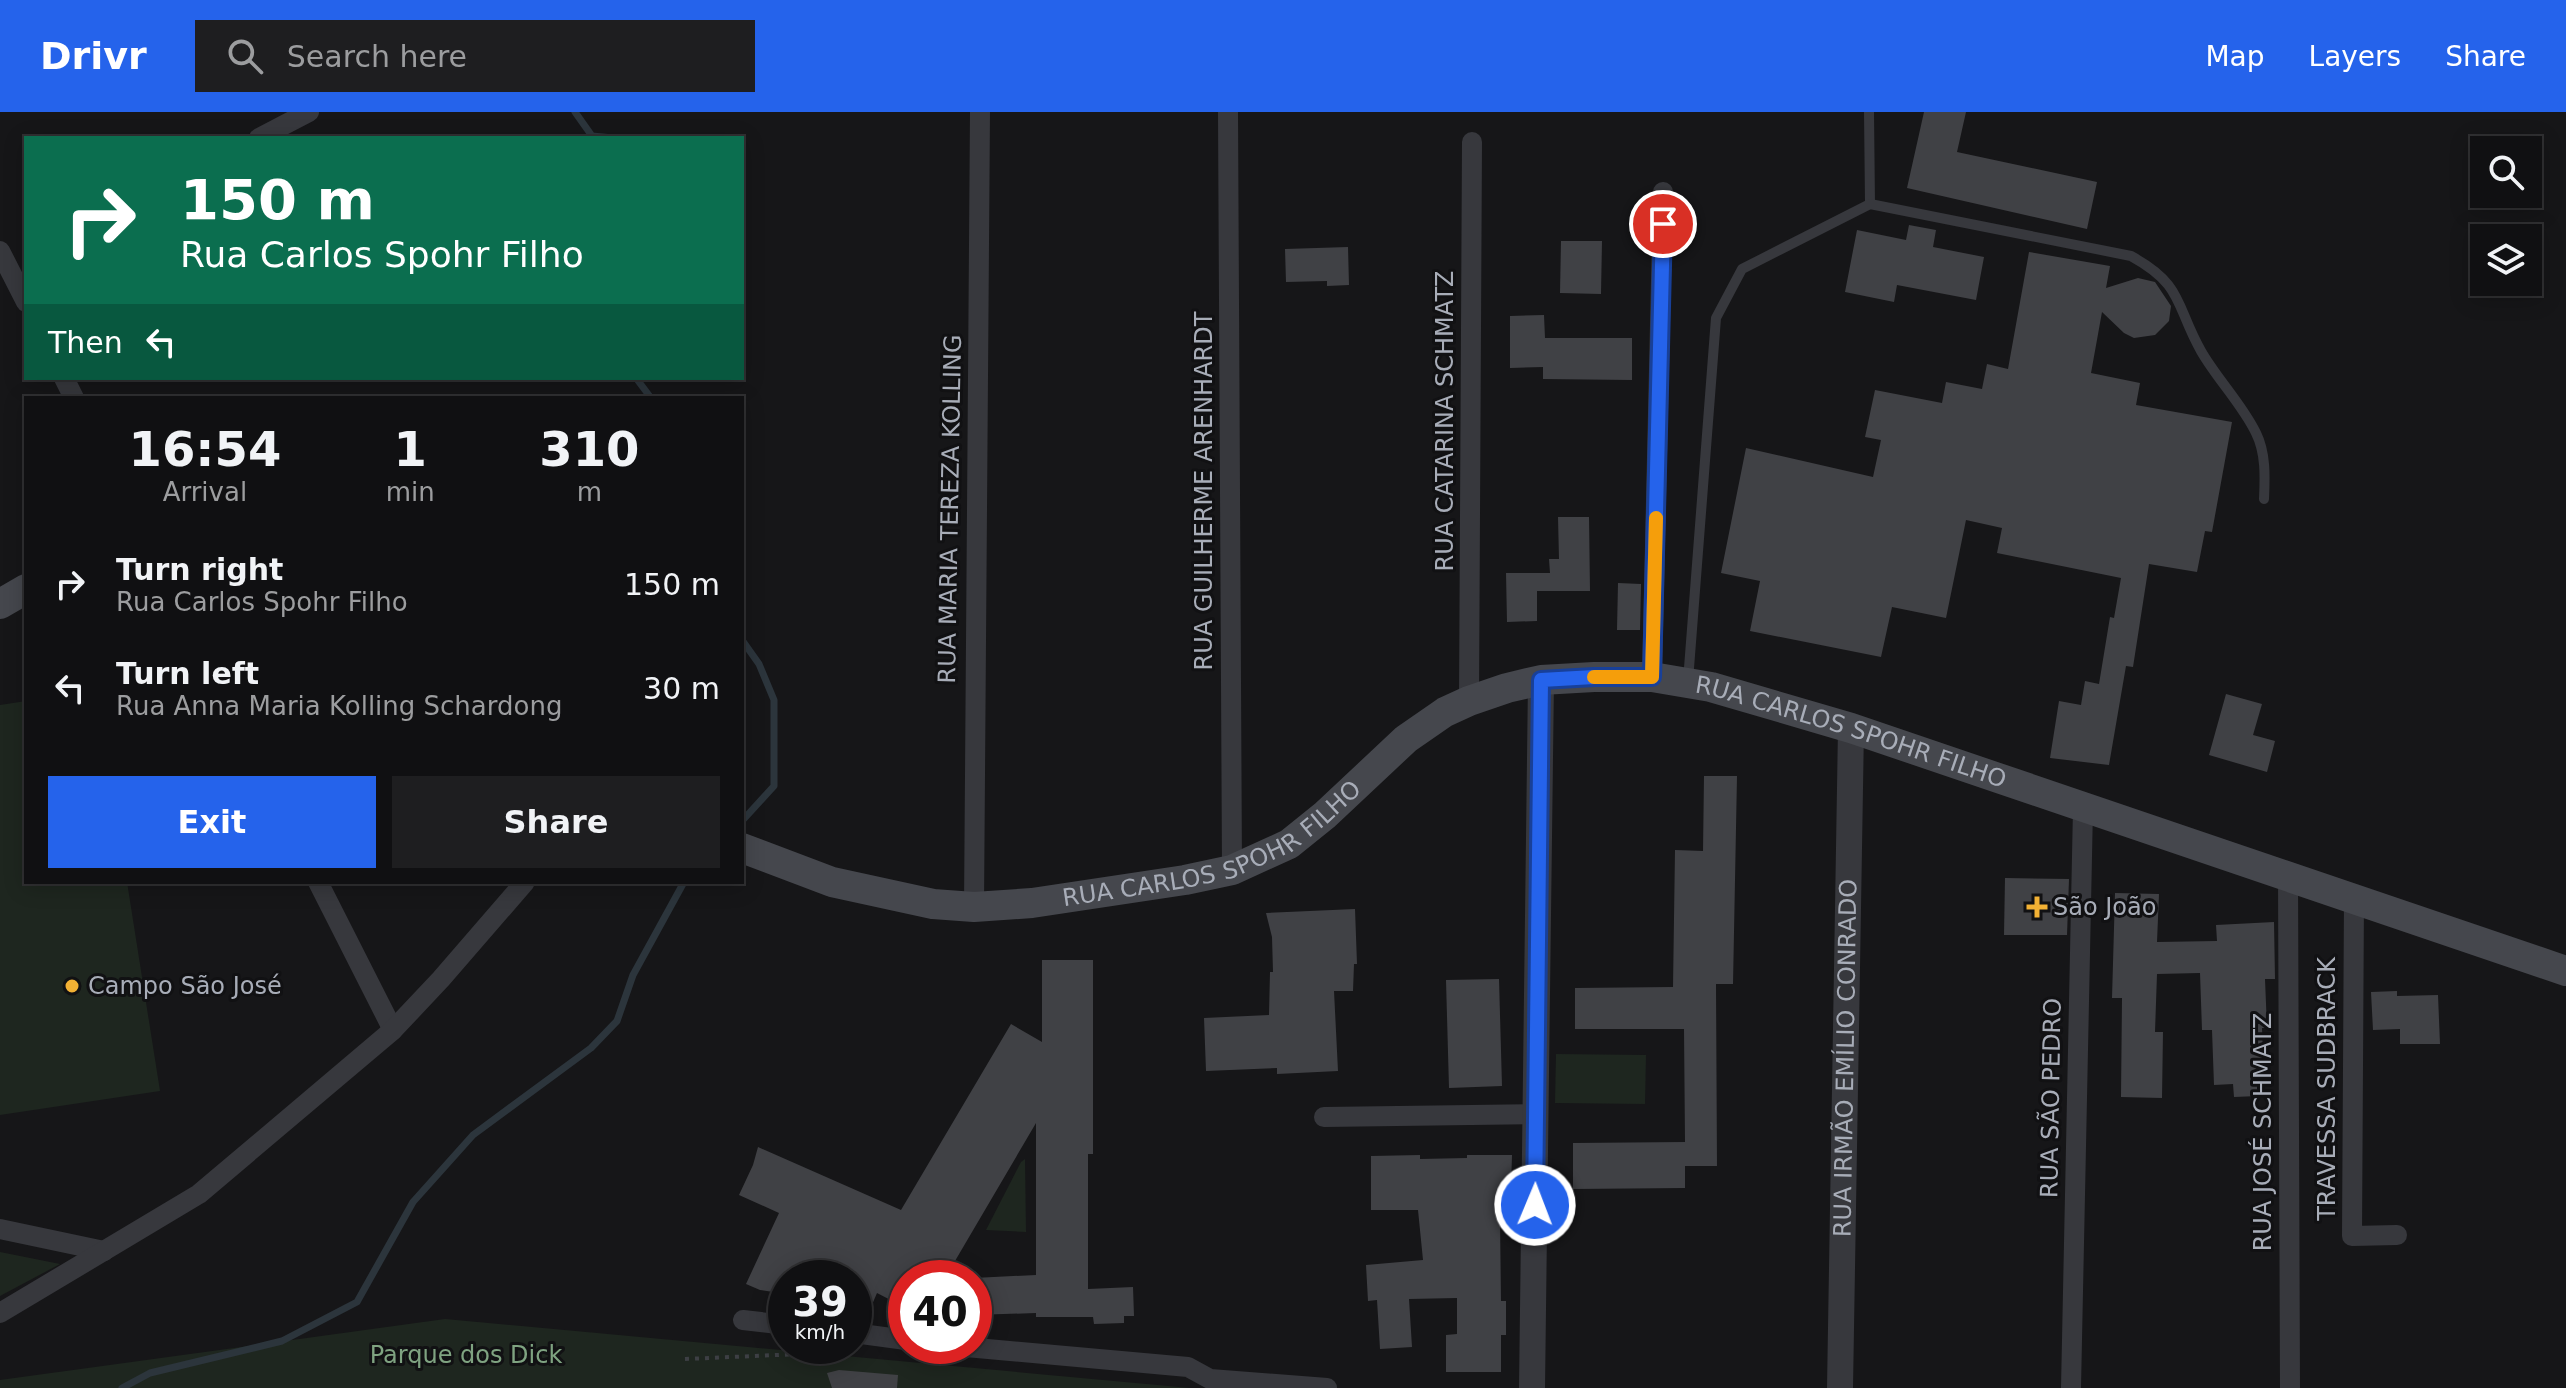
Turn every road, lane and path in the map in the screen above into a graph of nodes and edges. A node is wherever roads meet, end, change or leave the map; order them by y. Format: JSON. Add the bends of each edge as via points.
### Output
{"nodes":[{"id":1,"x":309,"y":112,"type":"edge"},
{"id":2,"x":980,"y":112,"type":"edge"},
{"id":3,"x":1228,"y":112,"type":"edge"},
{"id":4,"x":1869,"y":112,"type":"edge"},
{"id":5,"x":263,"y":136,"type":"edge"},
{"id":6,"x":1472,"y":142,"type":"dead end"},
{"id":7,"x":1663,"y":192,"type":"dead end"},
{"id":8,"x":1870,"y":204,"type":"junction"},
{"id":9,"x":8,"y":261,"type":"edge"},
{"id":10,"x":24,"y":297,"type":"edge"},
{"id":11,"x":2264,"y":499,"type":"dead end"},
{"id":12,"x":24,"y":590,"type":"edge"},
{"id":13,"x":0,"y":604,"type":"edge"},
{"id":14,"x":1652,"y":677,"type":"junction"},
{"id":15,"x":1541,"y":680,"type":"junction"},
{"id":16,"x":1688,"y":683,"type":"junction"},
{"id":17,"x":1469,"y":701,"type":"junction"},
{"id":18,"x":1851,"y":728,"type":"junction"},
{"id":19,"x":2083,"y":808,"type":"junction"},
{"id":20,"x":744,"y":849,"type":"edge"},
{"id":21,"x":1232,"y":870,"type":"junction"},
{"id":22,"x":2288,"y":876,"type":"junction"},
{"id":23,"x":319,"y":884,"type":"edge"},
{"id":24,"x":523,"y":884,"type":"edge"},
{"id":25,"x":2354,"y":898,"type":"junction"},
{"id":26,"x":974,"y":907,"type":"junction"},
{"id":27,"x":2566,"y":971,"type":"edge"},
{"id":28,"x":393,"y":1030,"type":"junction"},
{"id":29,"x":1536,"y":1114,"type":"junction"},
{"id":30,"x":1324,"y":1117,"type":"dead end"},
{"id":31,"x":0,"y":1229,"type":"edge"},
{"id":32,"x":2397,"y":1235,"type":"dead end"},
{"id":33,"x":104,"y":1251,"type":"junction"},
{"id":34,"x":0,"y":1313,"type":"edge"},
{"id":35,"x":743,"y":1320,"type":"dead end"},
{"id":36,"x":768,"y":1323,"type":"edge"},
{"id":37,"x":992,"y":1349,"type":"edge"},
{"id":38,"x":768,"y":1351,"type":"edge"},
{"id":39,"x":685,"y":1359,"type":"dead end"},
{"id":40,"x":1188,"y":1367,"type":"junction"},
{"id":41,"x":1186,"y":1388,"type":"edge"},
{"id":42,"x":1327,"y":1388,"type":"edge"},
{"id":43,"x":1532,"y":1388,"type":"edge"},
{"id":44,"x":1840,"y":1388,"type":"edge"},
{"id":45,"x":2071,"y":1388,"type":"edge"},
{"id":46,"x":2290,"y":1388,"type":"edge"}],
"edges":[{"from":1,"to":5,"type":"street"},
{"from":2,"to":26,"type":"street","name":"RUA MARIA TEREZA KOLLING"},
{"from":3,"to":21,"type":"street","name":"RUA GUILHERME ARENHARDT"},
{"from":4,"to":8,"type":"lane"},
{"from":6,"to":17,"type":"street","name":"RUA CATARINA SCHMATZ"},
{"from":7,"to":14,"type":"street"},
{"from":8,"to":11,"type":"lane","via":[[2131,256],[2154,269],[2179,297],[2201,350],[2257,434],[2265,462]]},
{"from":8,"to":16,"type":"lane","via":[[1742,269],[1716,318]]},
{"from":9,"to":10,"type":"street"},
{"from":12,"to":13,"type":"main road"},
{"from":14,"to":15,"type":"main road","name":"RUA CARLOS SPOHR FILHO"},
{"from":14,"to":16,"type":"main road","name":"RUA CARLOS SPOHR FILHO"},
{"from":15,"to":17,"type":"main road","name":"RUA CARLOS SPOHR FILHO"},
{"from":15,"to":29,"type":"street"},
{"from":16,"to":18,"type":"main road","name":"RUA CARLOS SPOHR FILHO"},
{"from":17,"to":21,"type":"main road","name":"RUA CARLOS SPOHR FILHO","via":[[1406,739],[1289,844]]},
{"from":18,"to":19,"type":"main road","name":"RUA CARLOS SPOHR FILHO"},
{"from":18,"to":44,"type":"street","name":"RUA IRMÃO EMÍLIO CONRADO"},
{"from":19,"to":22,"type":"main road","name":"RUA CARLOS SPOHR FILHO"},
{"from":19,"to":45,"type":"street","name":"RUA SÃO PEDRO"},
{"from":20,"to":26,"type":"main road","name":"RUA CARLOS SPOHR FILHO","via":[[832,882],[933,904]]},
{"from":21,"to":26,"type":"main road","name":"RUA CARLOS SPOHR FILHO","via":[[1116,891]]},
{"from":22,"to":25,"type":"main road","name":"RUA CARLOS SPOHR FILHO"},
{"from":22,"to":46,"type":"street","name":"RUA JOSÉ SCHMATZ"},
{"from":23,"to":28,"type":"street"},
{"from":24,"to":28,"type":"street"},
{"from":25,"to":27,"type":"main road","name":"RUA CARLOS SPOHR FILHO"},
{"from":25,"to":32,"type":"street","name":"TRAVESSA SUDBRACK","via":[[2352,1236]]},
{"from":28,"to":33,"type":"street","via":[[199,1194]]},
{"from":29,"to":30,"type":"street"},
{"from":29,"to":43,"type":"street"},
{"from":31,"to":33,"type":"street"},
{"from":33,"to":34,"type":"street"},
{"from":35,"to":36,"type":"street"},
{"from":37,"to":40,"type":"street"},
{"from":38,"to":39,"type":"path"},
{"from":40,"to":41,"type":"street"},
{"from":40,"to":42,"type":"street","via":[[1210,1379]]}]}
